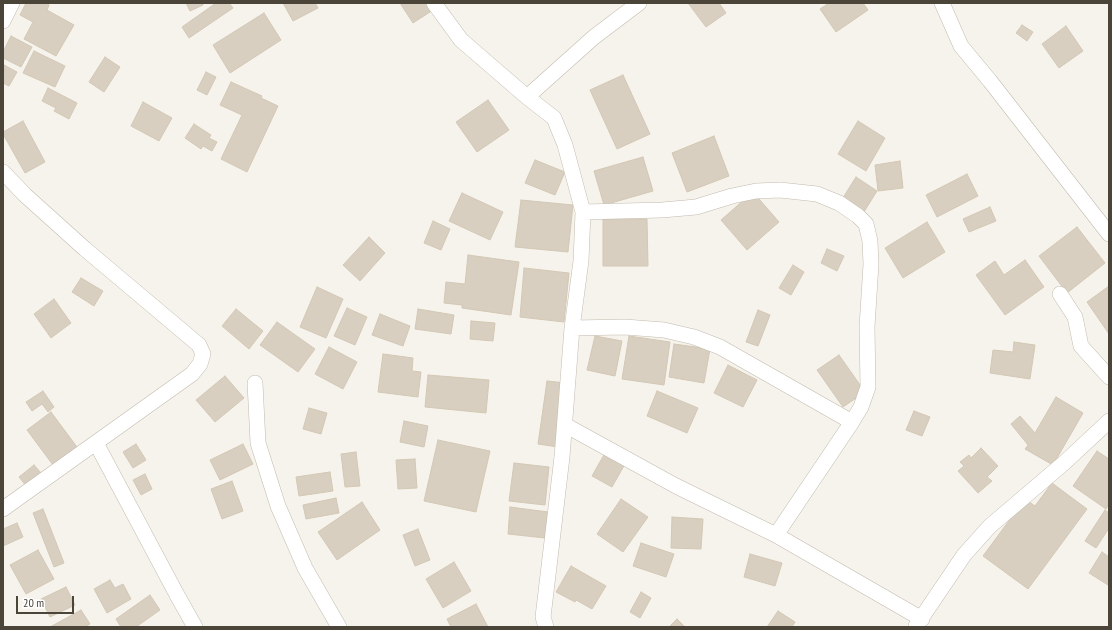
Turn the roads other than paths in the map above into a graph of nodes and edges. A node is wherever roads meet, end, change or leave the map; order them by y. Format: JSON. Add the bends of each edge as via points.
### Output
{"nodes":[{"id":1,"x":12,"y":3,"type":"edge"},
{"id":2,"x":434,"y":3,"type":"edge"},
{"id":3,"x":639,"y":3,"type":"edge"},
{"id":4,"x":942,"y":3,"type":"edge"},
{"id":5,"x":3,"y":21,"type":"edge"},
{"id":6,"x":527,"y":97,"type":"junction"},
{"id":7,"x":3,"y":172,"type":"edge"},
{"id":8,"x":583,"y":212,"type":"junction"},
{"id":9,"x":1109,"y":234,"type":"edge"},
{"id":10,"x":1060,"y":294,"type":"dead end"},
{"id":11,"x":572,"y":328,"type":"junction"},
{"id":12,"x":1109,"y":377,"type":"edge"},
{"id":13,"x":255,"y":383,"type":"dead end"},
{"id":14,"x":1109,"y":421,"type":"edge"},
{"id":15,"x":852,"y":422,"type":"junction"},
{"id":16,"x":565,"y":425,"type":"junction"},
{"id":17,"x":96,"y":443,"type":"junction"},
{"id":18,"x":3,"y":509,"type":"edge"},
{"id":19,"x":776,"y":535,"type":"junction"},
{"id":20,"x":919,"y":623,"type":"edge"},
{"id":21,"x":195,"y":627,"type":"edge"},
{"id":22,"x":339,"y":627,"type":"edge"},
{"id":23,"x":546,"y":627,"type":"edge"}],
"edges":[{"from":1,"to":5,"type":"street"},
{"from":2,"to":6,"type":"street","via":[[461,40]]},
{"from":3,"to":6,"type":"street","via":[[594,37]]},
{"from":4,"to":9,"type":"street","via":[[961,46]]},
{"from":6,"to":8,"type":"street","via":[[554,118],[565,145]]},
{"from":7,"to":17,"type":"street","via":[[85,249],[199,345],[203,354],[200,364],[192,374]]},
{"from":8,"to":11,"type":"street","via":[[581,261]]},
{"from":8,"to":15,"type":"street","via":[[696,208],[732,196],[780,190],[817,194],[839,203],[858,216],[866,224],[870,242],[868,387]]},
{"from":10,"to":12,"type":"street","via":[[1075,317],[1081,346]]},
{"from":11,"to":15,"type":"street","via":[[625,327],[664,330],[694,337],[720,346]]},
{"from":11,"to":16,"type":"street"},
{"from":13,"to":22,"type":"street","via":[[258,443],[278,506],[305,568]]},
{"from":14,"to":20,"type":"street","via":[[990,526],[964,555]]},
{"from":15,"to":19,"type":"street"},
{"from":16,"to":19,"type":"street","via":[[676,486]]},
{"from":16,"to":23,"type":"street","via":[[546,584],[543,617]]},
{"from":17,"to":18,"type":"street"},
{"from":17,"to":21,"type":"street"},
{"from":19,"to":20,"type":"street"}]}
